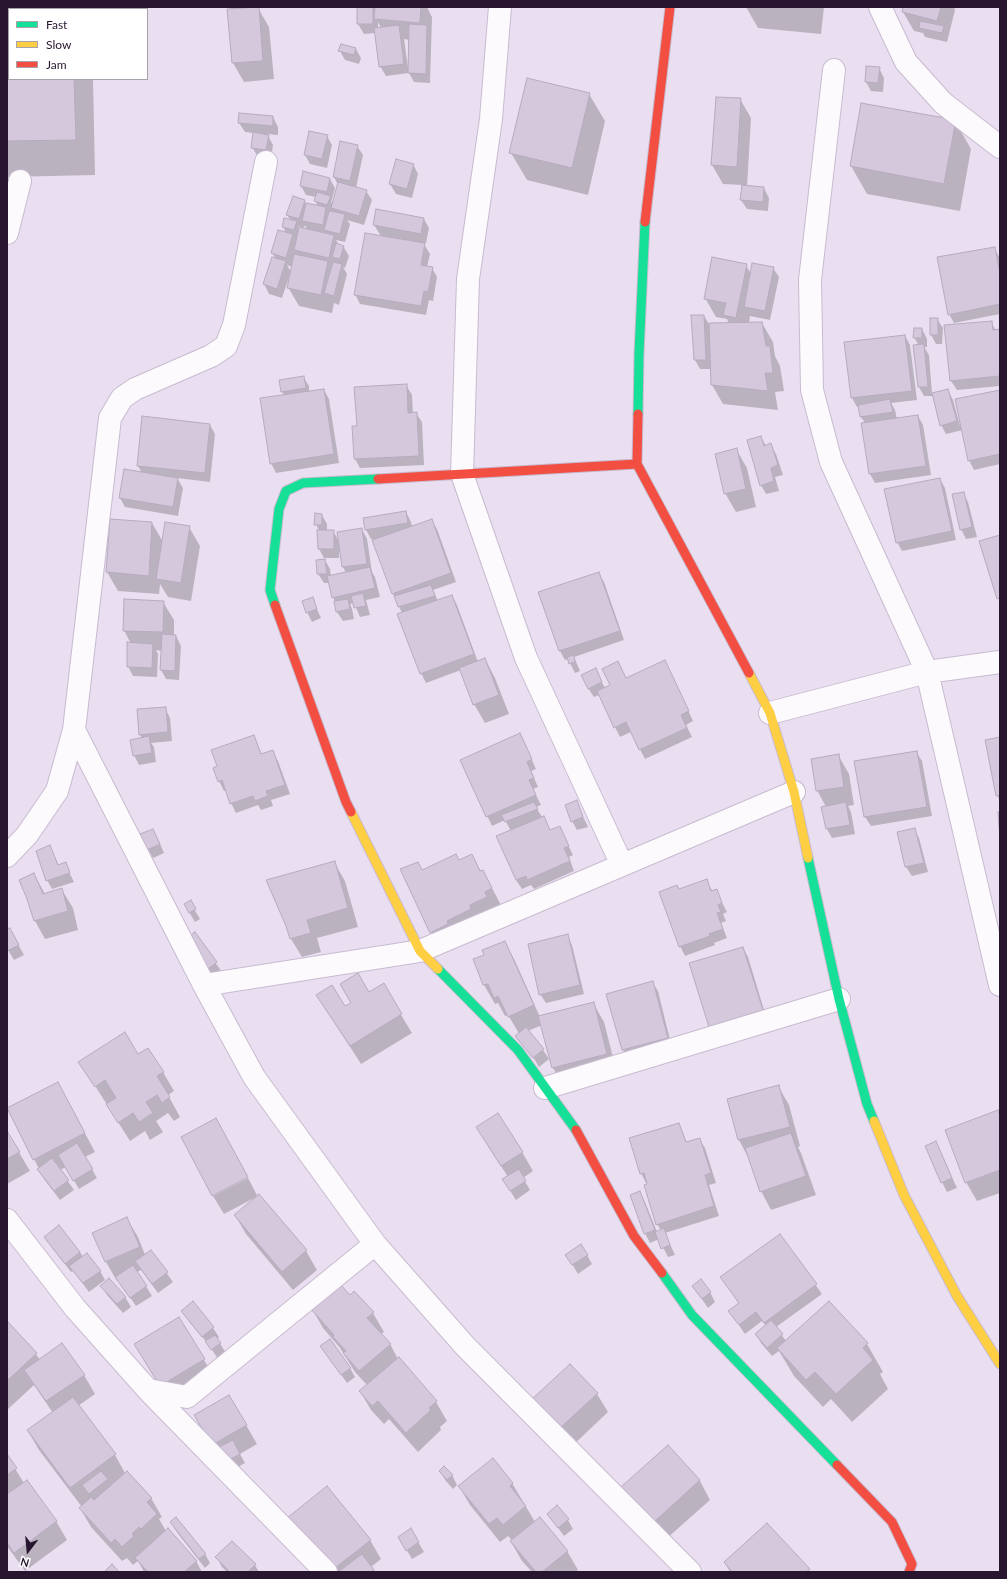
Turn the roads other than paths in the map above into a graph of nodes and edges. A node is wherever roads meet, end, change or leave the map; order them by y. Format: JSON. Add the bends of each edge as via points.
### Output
{"nodes":[{"id":1,"x":500,"y":7,"type":"edge"},
{"id":2,"x":670,"y":7,"type":"edge"},
{"id":3,"x":880,"y":7,"type":"edge"},
{"id":4,"x":834,"y":70,"type":"dead end"},
{"id":5,"x":1000,"y":147,"type":"edge"},
{"id":6,"x":266,"y":162,"type":"dead end"},
{"id":7,"x":20,"y":182,"type":"dead end"},
{"id":8,"x":7,"y":233,"type":"edge"},
{"id":9,"x":638,"y":464,"type":"junction"},
{"id":10,"x":462,"y":474,"type":"junction"},
{"id":11,"x":1000,"y":662,"type":"edge"},
{"id":12,"x":927,"y":672,"type":"junction"},
{"id":13,"x":770,"y":713,"type":"junction"},
{"id":14,"x":74,"y":730,"type":"junction"},
{"id":15,"x":794,"y":792,"type":"junction"},
{"id":16,"x":7,"y":856,"type":"edge"},
{"id":17,"x":622,"y":865,"type":"junction"},
{"id":18,"x":993,"y":933,"type":"edge"},
{"id":19,"x":420,"y":951,"type":"junction"},
{"id":20,"x":204,"y":985,"type":"junction"},
{"id":21,"x":1000,"y":985,"type":"edge"},
{"id":22,"x":839,"y":999,"type":"junction"},
{"id":23,"x":546,"y":1088,"type":"junction"},
{"id":24,"x":7,"y":1220,"type":"edge"},
{"id":25,"x":375,"y":1244,"type":"junction"},
{"id":26,"x":1000,"y":1364,"type":"edge"},
{"id":27,"x":148,"y":1390,"type":"junction"},
{"id":28,"x":326,"y":1572,"type":"edge"},
{"id":29,"x":690,"y":1572,"type":"edge"},
{"id":30,"x":909,"y":1572,"type":"edge"}],
"edges":[{"from":1,"to":10,"type":"street","via":[[492,119],[468,279]]},
{"from":2,"to":9,"type":"street","via":[[644,232]]},
{"from":3,"to":5,"type":"street","via":[[906,62],[943,103]]},
{"from":4,"to":12,"type":"street","via":[[810,280],[812,390],[831,462]]},
{"from":6,"to":14,"type":"street","via":[[234,325],[226,346],[211,356],[134,389],[122,398],[110,418]]},
{"from":7,"to":8,"type":"street"},
{"from":9,"to":10,"type":"street"},
{"from":9,"to":13,"type":"street"},
{"from":10,"to":17,"type":"street","via":[[526,658]]},
{"from":10,"to":19,"type":"street","via":[[303,483],[286,491],[279,508],[270,590],[346,802]]},
{"from":11,"to":12,"type":"street"},
{"from":12,"to":13,"type":"street"},
{"from":12,"to":18,"type":"street"},
{"from":13,"to":15,"type":"street"},
{"from":14,"to":16,"type":"street","via":[[57,791],[28,835]]},
{"from":14,"to":20,"type":"street"},
{"from":15,"to":17,"type":"street"},
{"from":15,"to":22,"type":"street"},
{"from":17,"to":19,"type":"street"},
{"from":18,"to":21,"type":"street"},
{"from":19,"to":20,"type":"street"},
{"from":19,"to":23,"type":"street","via":[[518,1050]]},
{"from":20,"to":25,"type":"street","via":[[254,1077]]},
{"from":22,"to":23,"type":"street"},
{"from":22,"to":26,"type":"street","via":[[867,1104],[904,1195],[956,1296]]},
{"from":23,"to":30,"type":"street","via":[[579,1134],[634,1236],[692,1315],[892,1522],[912,1564]]},
{"from":24,"to":27,"type":"street","via":[[75,1308]]},
{"from":25,"to":27,"type":"street","via":[[187,1397]]},
{"from":25,"to":29,"type":"street","via":[[465,1346]]},
{"from":27,"to":28,"type":"street"}]}
